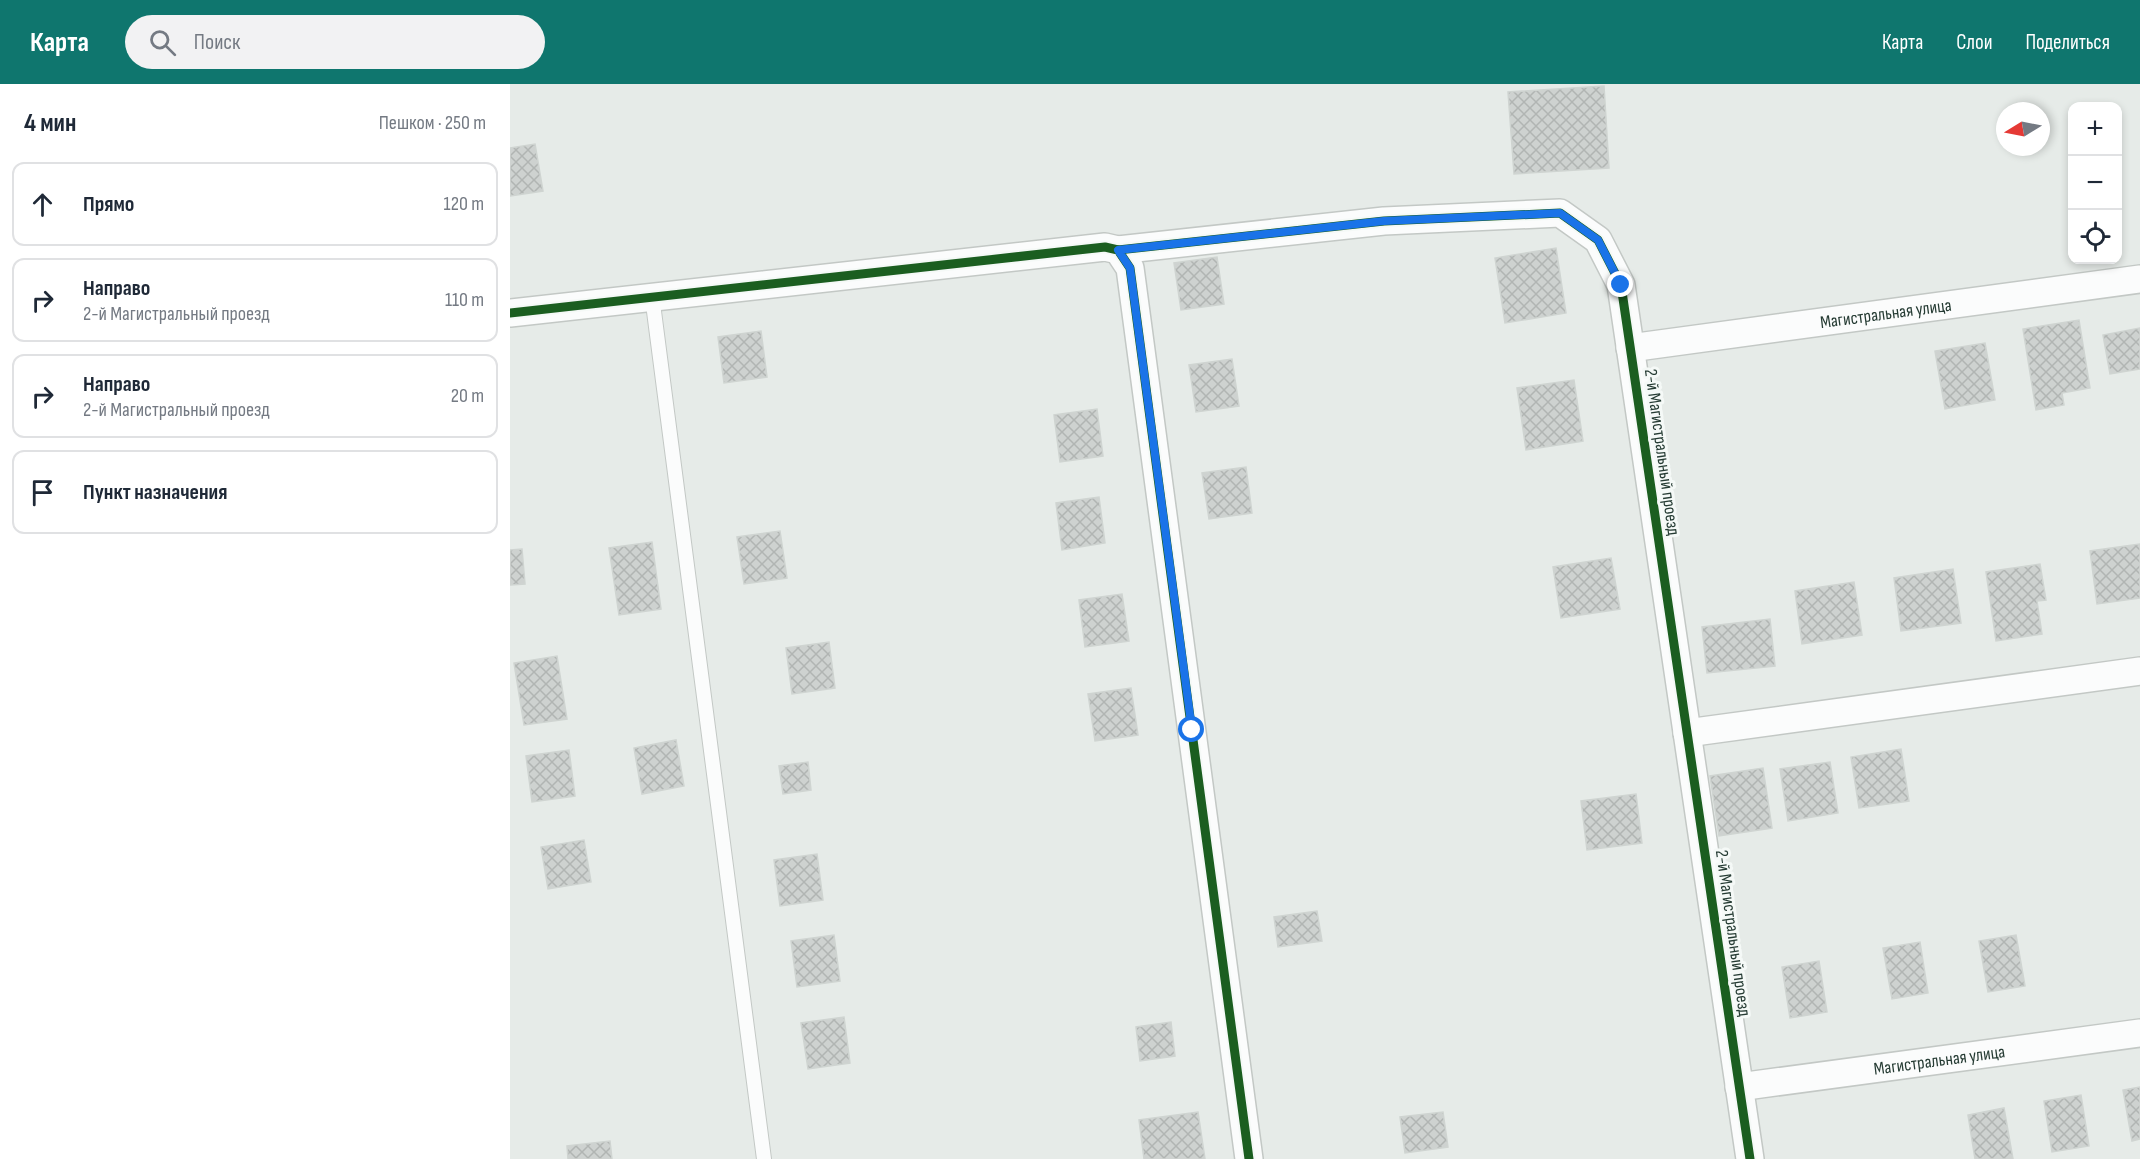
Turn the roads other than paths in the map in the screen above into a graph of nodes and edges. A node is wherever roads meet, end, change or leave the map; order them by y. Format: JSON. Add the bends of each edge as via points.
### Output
{"nodes":[{"id":1,"x":1118,"y":250,"type":"junction"},
{"id":2,"x":2140,"y":279,"type":"edge"},
{"id":3,"x":652,"y":296,"type":"junction"},
{"id":4,"x":510,"y":313,"type":"edge"},
{"id":5,"x":1630,"y":348,"type":"junction"},
{"id":6,"x":2140,"y":671,"type":"edge"},
{"id":7,"x":1687,"y":733,"type":"junction"},
{"id":8,"x":2140,"y":1033,"type":"edge"},
{"id":9,"x":1739,"y":1087,"type":"junction"},
{"id":10,"x":764,"y":1159,"type":"edge"},
{"id":11,"x":1249,"y":1159,"type":"edge"},
{"id":12,"x":1750,"y":1159,"type":"edge"}],
"edges":[{"from":1,"to":3,"type":"street","name":"2-й Магистральный проезд","via":[[1105,247]]},
{"from":1,"to":5,"type":"street","name":"2-й Магистральный проезд","via":[[1384,221],[1560,213],[1598,240],[1621,285]]},
{"from":1,"to":11,"type":"street","via":[[1130,268]]},
{"from":2,"to":5,"type":"street","name":"Магистральная улица"},
{"from":3,"to":4,"type":"street","name":"2-й Магистральный проезд"},
{"from":3,"to":10,"type":"lane"},
{"from":5,"to":7,"type":"street","name":"2-й Магистральный проезд"},
{"from":6,"to":7,"type":"street"},
{"from":7,"to":9,"type":"street","name":"2-й Магистральный проезд"},
{"from":8,"to":9,"type":"street","name":"Магистральная улица"},
{"from":9,"to":12,"type":"street","name":"2-й Магистральный проезд"}]}
